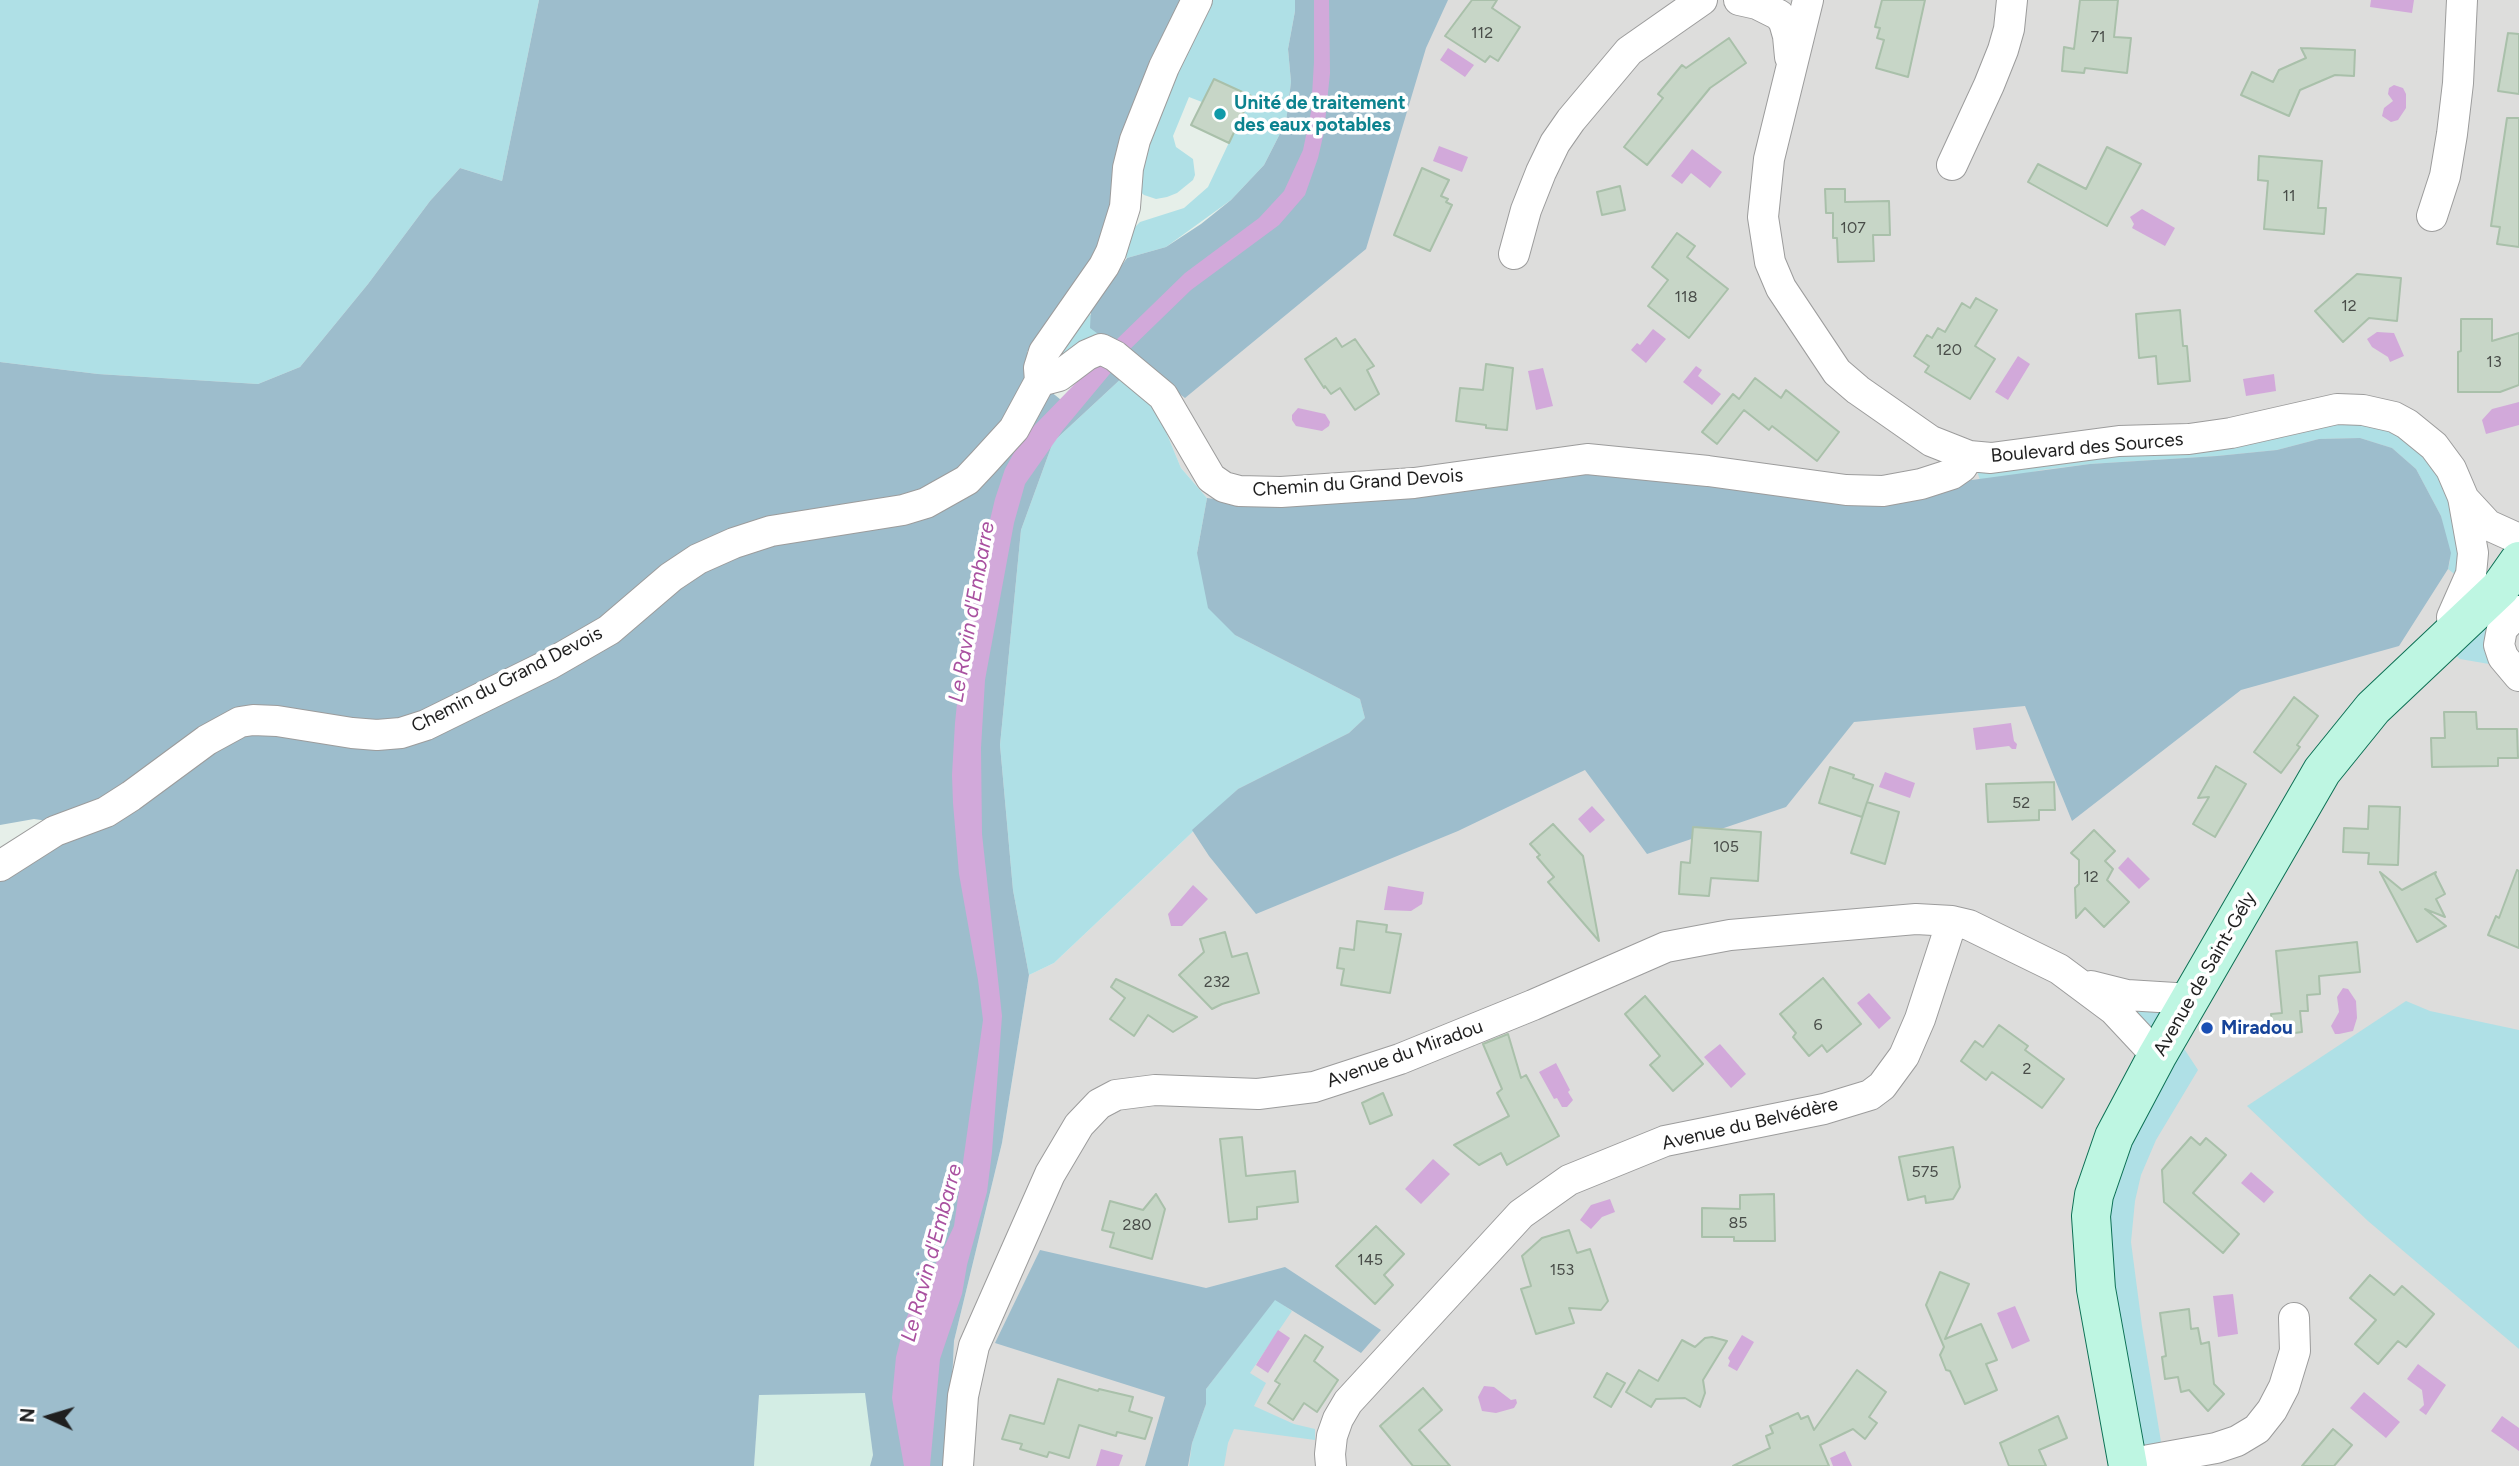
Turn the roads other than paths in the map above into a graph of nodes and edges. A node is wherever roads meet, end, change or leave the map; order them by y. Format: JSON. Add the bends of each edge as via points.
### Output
{"nodes":[{"id":1,"x":1197,"y":0,"type":"edge"},
{"id":2,"x":1729,"y":0,"type":"edge"},
{"id":3,"x":1739,"y":0,"type":"edge"},
{"id":4,"x":1802,"y":0,"type":"edge"},
{"id":5,"x":1808,"y":0,"type":"edge"},
{"id":6,"x":2012,"y":0,"type":"edge"},
{"id":7,"x":2462,"y":0,"type":"edge"},
{"id":8,"x":1697,"y":4,"type":"edge"},
{"id":9,"x":1770,"y":10,"type":"junction"},
{"id":10,"x":1791,"y":64,"type":"junction"},
{"id":11,"x":1952,"y":165,"type":"dead end"},
{"id":12,"x":2432,"y":216,"type":"dead end"},
{"id":13,"x":1514,"y":254,"type":"dead end"},
{"id":14,"x":1040,"y":381,"type":"junction"},
{"id":15,"x":1969,"y":456,"type":"junction"},
{"id":16,"x":2466,"y":511,"type":"junction"},
{"id":17,"x":2519,"y":539,"type":"edge"},
{"id":18,"x":2519,"y":560,"type":"edge"},
{"id":19,"x":2519,"y":611,"type":"edge"},
{"id":20,"x":2453,"y":632,"type":"junction"},
{"id":21,"x":2519,"y":677,"type":"edge"},
{"id":22,"x":0,"y":866,"type":"edge"},
{"id":23,"x":1952,"y":921,"type":"junction"},
{"id":24,"x":2077,"y":981,"type":"junction"},
{"id":25,"x":2191,"y":999,"type":"junction"},
{"id":26,"x":2157,"y":1056,"type":"junction"},
{"id":27,"x":2294,"y":1318,"type":"dead end"},
{"id":28,"x":2127,"y":1465,"type":"edge"},
{"id":29,"x":958,"y":1466,"type":"edge"},
{"id":30,"x":1331,"y":1466,"type":"edge"}],
"edges":[{"from":1,"to":14,"type":"street","via":[[1135,140],[1125,207],[1111,252],[1044,352]]},
{"from":2,"to":8,"type":"street"},
{"from":3,"to":9,"type":"street"},
{"from":4,"to":9,"type":"street","via":[[1790,9]]},
{"from":5,"to":10,"type":"street","name":"Boulevard des Sources"},
{"from":6,"to":11,"type":"street","via":[[2003,50]]},
{"from":7,"to":12,"type":"street","via":[[2452,134]]},
{"from":8,"to":13,"type":"street","via":[[1629,51],[1571,120],[1541,172]]},
{"from":9,"to":10,"type":"street","via":[[1784,22]]},
{"from":10,"to":15,"type":"street","name":"Boulevard des Sources","via":[[1769,159],[1763,217],[1770,262],[1781,288],[1837,372],[1921,435]]},
{"from":14,"to":15,"type":"street","name":"Chemin du Grand Devois","via":[[1059,376],[1101,349],[1115,356],[1163,396],[1211,478],[1239,491],[1414,483],[1587,459],[1884,491],[1952,474]]},
{"from":14,"to":22,"type":"street","name":"Chemin du Grand Devois","via":[[1014,429],[984,463],[967,480],[926,503],[771,531],[733,543],[698,559],[609,630],[550,664],[401,733],[352,733],[253,719],[240,722],[207,740],[123,801],[55,831]]},
{"from":15,"to":16,"type":"street","name":"Boulevard des Sources","via":[[1991,458],[2119,441],[2189,439],[2350,408],[2407,424],[2442,456]]},
{"from":16,"to":17,"type":"street","name":"Boulevard des Sources"},
{"from":16,"to":18,"type":"street","name":"Boulevard des Sources","via":[[2481,549],[2498,565]]},
{"from":16,"to":20,"type":"street","name":"Boulevard des Sources","via":[[2473,553],[2471,574],[2452,617]]},
{"from":18,"to":20,"type":"street","name":"Avenue de Saint-Gély","via":[[2500,588]]},
{"from":19,"to":21,"type":"street","via":[[2502,629],[2499,645]]},
{"from":20,"to":25,"type":"street","name":"Avenue de Saint-Gély","via":[[2373,708],[2331,758]]},
{"from":23,"to":24,"type":"street","name":"Avenue du Miradou","via":[[1985,931]]},
{"from":23,"to":29,"type":"street","name":"Avenue du Miradou","via":[[1916,919],[1730,935],[1666,947],[1400,1059],[1314,1087],[1258,1094],[1155,1090],[1116,1094],[1079,1125],[1050,1174],[974,1346],[963,1396]]},
{"from":23,"to":30,"type":"street","name":"Avenue du Belvédère","via":[[1920,1019],[1904,1056],[1882,1086],[1870,1095],[1824,1109],[1665,1141],[1559,1187],[1521,1214],[1349,1402],[1332,1436]]},
{"from":24,"to":25,"type":"street","name":"Avenue du Miradou","via":[[2112,993]]},
{"from":24,"to":26,"type":"street","name":"Avenue du Miradou","via":[[2114,1010]]},
{"from":25,"to":26,"type":"street","name":"Avenue de Saint-Gély"},
{"from":26,"to":28,"type":"street","name":"Avenue de Saint-Gély","via":[[2106,1157],[2091,1216],[2096,1289]]},
{"from":27,"to":28,"type":"street","via":[[2295,1351],[2287,1378],[2257,1429],[2216,1448]]}]}
